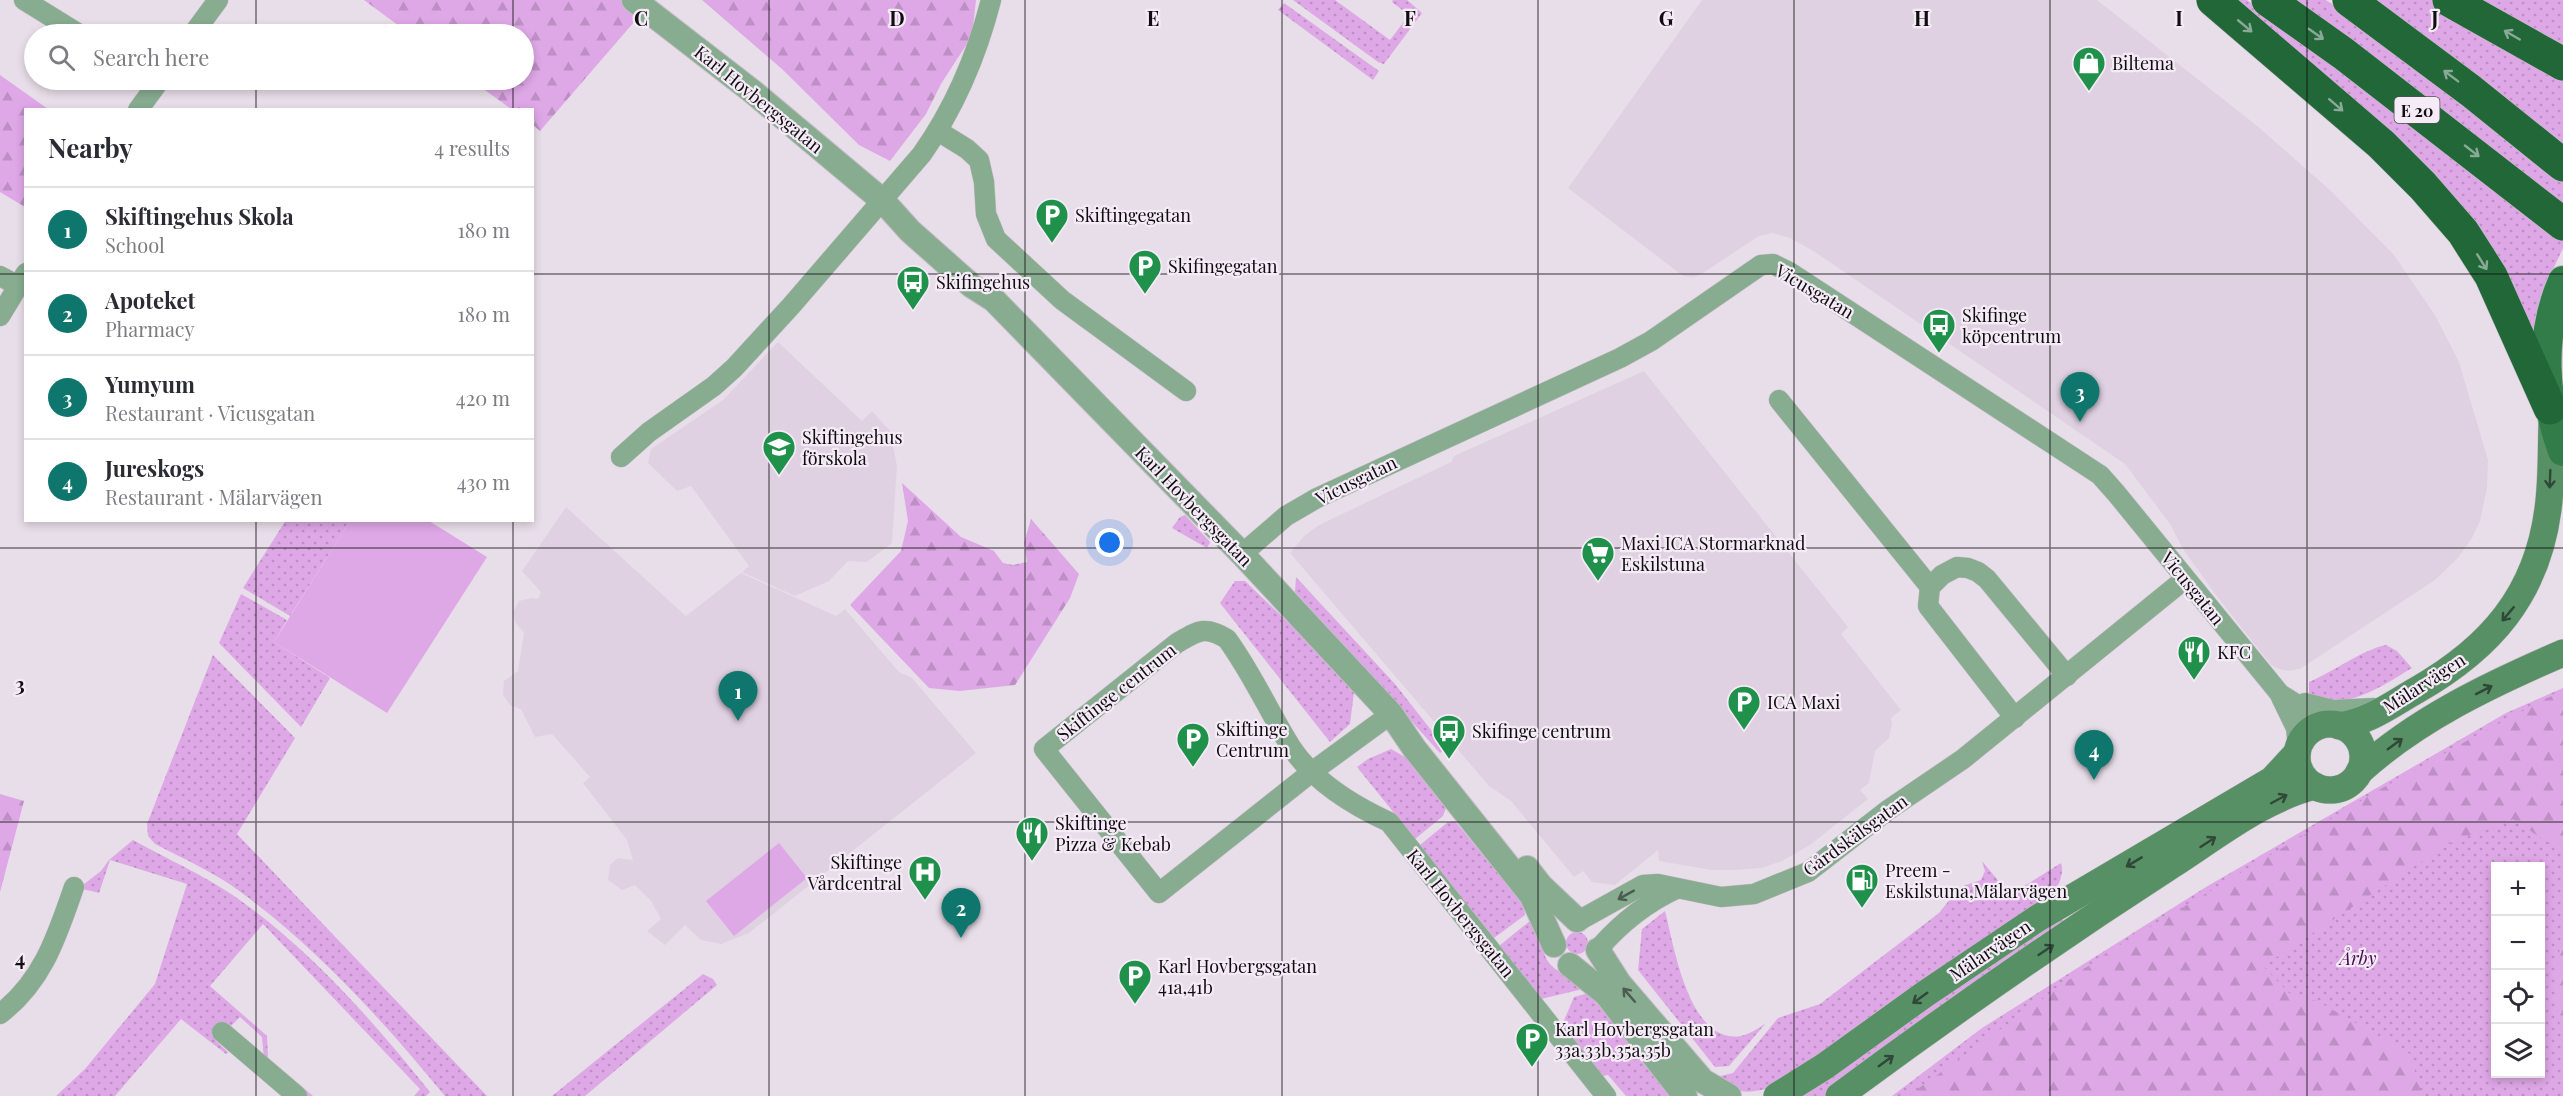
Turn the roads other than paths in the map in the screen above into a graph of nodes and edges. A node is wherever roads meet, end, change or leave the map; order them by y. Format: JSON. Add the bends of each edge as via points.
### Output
{"nodes":[{"id":1,"x":24,"y":0,"type":"edge"},
{"id":2,"x":218,"y":0,"type":"edge"},
{"id":3,"x":634,"y":0,"type":"edge"},
{"id":4,"x":991,"y":0,"type":"edge"},
{"id":5,"x":2213,"y":0,"type":"edge"},
{"id":6,"x":2268,"y":0,"type":"edge"},
{"id":7,"x":2349,"y":0,"type":"edge"},
{"id":8,"x":2449,"y":0,"type":"edge"},
{"id":9,"x":63,"y":24,"type":"edge"},
{"id":10,"x":200,"y":24,"type":"edge"},
{"id":11,"x":2563,"y":64,"type":"edge"},
{"id":12,"x":150,"y":90,"type":"edge"},
{"id":13,"x":139,"y":108,"type":"edge"},
{"id":14,"x":938,"y":131,"type":"junction"},
{"id":15,"x":2563,"y":165,"type":"edge"},
{"id":16,"x":883,"y":201,"type":"junction"},
{"id":17,"x":2563,"y":224,"type":"edge"},
{"id":18,"x":14,"y":278,"type":"edge"},
{"id":19,"x":2561,"y":284,"type":"edge"},
{"id":20,"x":0,"y":316,"type":"edge"},
{"id":21,"x":1186,"y":392,"type":"dead end"},
{"id":22,"x":1779,"y":400,"type":"dead end"},
{"id":23,"x":2551,"y":414,"type":"junction"},
{"id":24,"x":2563,"y":452,"type":"edge"},
{"id":25,"x":621,"y":457,"type":"dead end"},
{"id":26,"x":1242,"y":554,"type":"junction"},
{"id":27,"x":2185,"y":579,"type":"junction"},
{"id":28,"x":1930,"y":587,"type":"junction"},
{"id":29,"x":2563,"y":653,"type":"edge"},
{"id":30,"x":2067,"y":676,"type":"junction"},
{"id":31,"x":2280,"y":694,"type":"junction"},
{"id":32,"x":2389,"y":706,"type":"junction"},
{"id":33,"x":1391,"y":714,"type":"junction"},
{"id":34,"x":2015,"y":718,"type":"junction"},
{"id":35,"x":2334,"y":725,"type":"junction"},
{"id":36,"x":2298,"y":750,"type":"junction"},
{"id":37,"x":1313,"y":771,"type":"junction"},
{"id":38,"x":2359,"y":772,"type":"junction"},
{"id":39,"x":2315,"y":786,"type":"junction"},
{"id":40,"x":74,"y":886,"type":"dead end"},
{"id":41,"x":1676,"y":889,"type":"junction"},
{"id":42,"x":1579,"y":920,"type":"junction"},
{"id":43,"x":1554,"y":945,"type":"junction"},
{"id":44,"x":1599,"y":948,"type":"junction"},
{"id":45,"x":1570,"y":965,"type":"junction"},
{"id":46,"x":0,"y":1014,"type":"edge"},
{"id":47,"x":222,"y":1032,"type":"dead end"},
{"id":48,"x":297,"y":1096,"type":"edge"},
{"id":49,"x":1606,"y":1096,"type":"edge"},
{"id":50,"x":1685,"y":1096,"type":"edge"},
{"id":51,"x":1729,"y":1096,"type":"edge"},
{"id":52,"x":1777,"y":1096,"type":"edge"},
{"id":53,"x":1839,"y":1096,"type":"edge"}],
"edges":[{"from":1,"to":9,"type":"street"},
{"from":2,"to":10,"type":"street"},
{"from":3,"to":16,"type":"street","name":"Karl Hovbergsgatan","via":[[753,92]]},
{"from":4,"to":14,"type":"street","via":[[972,63]]},
{"from":5,"to":23,"type":"highway","number":"E 20","one_way":true,"via":[[2380,144],[2463,232],[2491,276]]},
{"from":6,"to":17,"type":"highway","number":"E 20","one_way":true},
{"from":15,"to":7,"type":"highway","number":"E 20","one_way":true},
{"from":11,"to":8,"type":"highway","one_way":true},
{"from":12,"to":13,"type":"street"},
{"from":14,"to":16,"type":"street"},
{"from":14,"to":21,"type":"street","via":[[979,160],[986,214],[996,239],[1062,300]]},
{"from":16,"to":25,"type":"street","via":[[734,368]]},
{"from":16,"to":26,"type":"street","name":"Karl Hovbergsgatan","via":[[919,222],[981,276],[994,300]]},
{"from":18,"to":20,"type":"street"},
{"from":19,"to":23,"type":"main road","via":[[2553,307],[2546,357]]},
{"from":22,"to":28,"type":"street"},
{"from":23,"to":24,"type":"main road"},
{"from":23,"to":32,"type":"main road","name":"Mälarvägen","one_way":true,"via":[[2549,508],[2538,560],[2514,607],[2482,645],[2442,676]]},
{"from":26,"to":27,"type":"street","name":"Vicusgatan","via":[[1286,516],[1317,498],[1620,358],[1768,263],[1791,273],[2100,476]]},
{"from":26,"to":33,"type":"street","name":"Karl Hovbergsgatan"},
{"from":27,"to":30,"type":"street","name":"Gårdskälsgatan"},
{"from":27,"to":31,"type":"street","name":"Vicusgatan"},
{"from":28,"to":30,"type":"street","via":[[1956,567],[1978,572]]},
{"from":28,"to":34,"type":"street","via":[[1928,606]]},
{"from":38,"to":29,"type":"main road","name":"Mälarvägen","one_way":true,"via":[[2432,718]]},
{"from":30,"to":34,"type":"street","name":"Gårdskälsgatan"},
{"from":31,"to":32,"type":"street","via":[[2333,710]]},
{"from":31,"to":35,"type":"street","name":"Vicusgatan"},
{"from":31,"to":36,"type":"street","name":"Vicusgatan","via":[[2296,728]]},
{"from":32,"to":35,"type":"main road","name":"Mälarvägen","via":[[2366,720]]},
{"from":33,"to":37,"type":"street"},
{"from":33,"to":42,"type":"street","name":"Karl Hovbergsgatan","via":[[1422,739],[1541,886]]},
{"from":33,"to":43,"type":"street","name":"Karl Hovbergsgatan","via":[[1532,896]]},
{"from":34,"to":41,"type":"street","name":"Gårdskälsgatan","via":[[1808,872],[1754,894],[1721,897]]},
{"from":35,"to":36,"type":"main road","via":[[2307,733]]},
{"from":35,"to":38,"type":"main road","via":[[2349,731],[2360,744]]},
{"from":36,"to":39,"type":"main road","via":[[2302,775]]},
{"from":36,"to":52,"type":"main road","name":"Mälarvägen","one_way":true,"via":[[2272,780],[2038,918]]},
{"from":37,"to":37,"type":"street","name":"Skiftinge centrum","via":[[1293,749],[1227,639],[1200,630],[1044,749],[1159,893]]},
{"from":37,"to":49,"type":"street","name":"Karl Hovbergsgatan","via":[[1344,799],[1389,822]]},
{"from":38,"to":39,"type":"main road","via":[[2342,787]]},
{"from":53,"to":39,"type":"main road","name":"Mälarvägen","one_way":true,"via":[[2150,879],[2254,813],[2289,794]]},
{"from":40,"to":46,"type":"street","via":[[52,948],[36,977]]},
{"from":41,"to":42,"type":"street","name":"Gårdskälsgatan","one_way":true,"via":[[1644,885]]},
{"from":41,"to":44,"type":"street","via":[[1651,901]]},
{"from":42,"to":43,"type":"street","via":[[1562,926]]},
{"from":42,"to":44,"type":"street","via":[[1597,932]]},
{"from":43,"to":45,"type":"street","via":[[1560,959]]},
{"from":44,"to":45,"type":"street","via":[[1590,962]]},
{"from":51,"to":44,"type":"street","one_way":true,"via":[[1703,1081],[1619,983]]},
{"from":45,"to":50,"type":"street","via":[[1606,994]]},
{"from":47,"to":48,"type":"street"}]}
